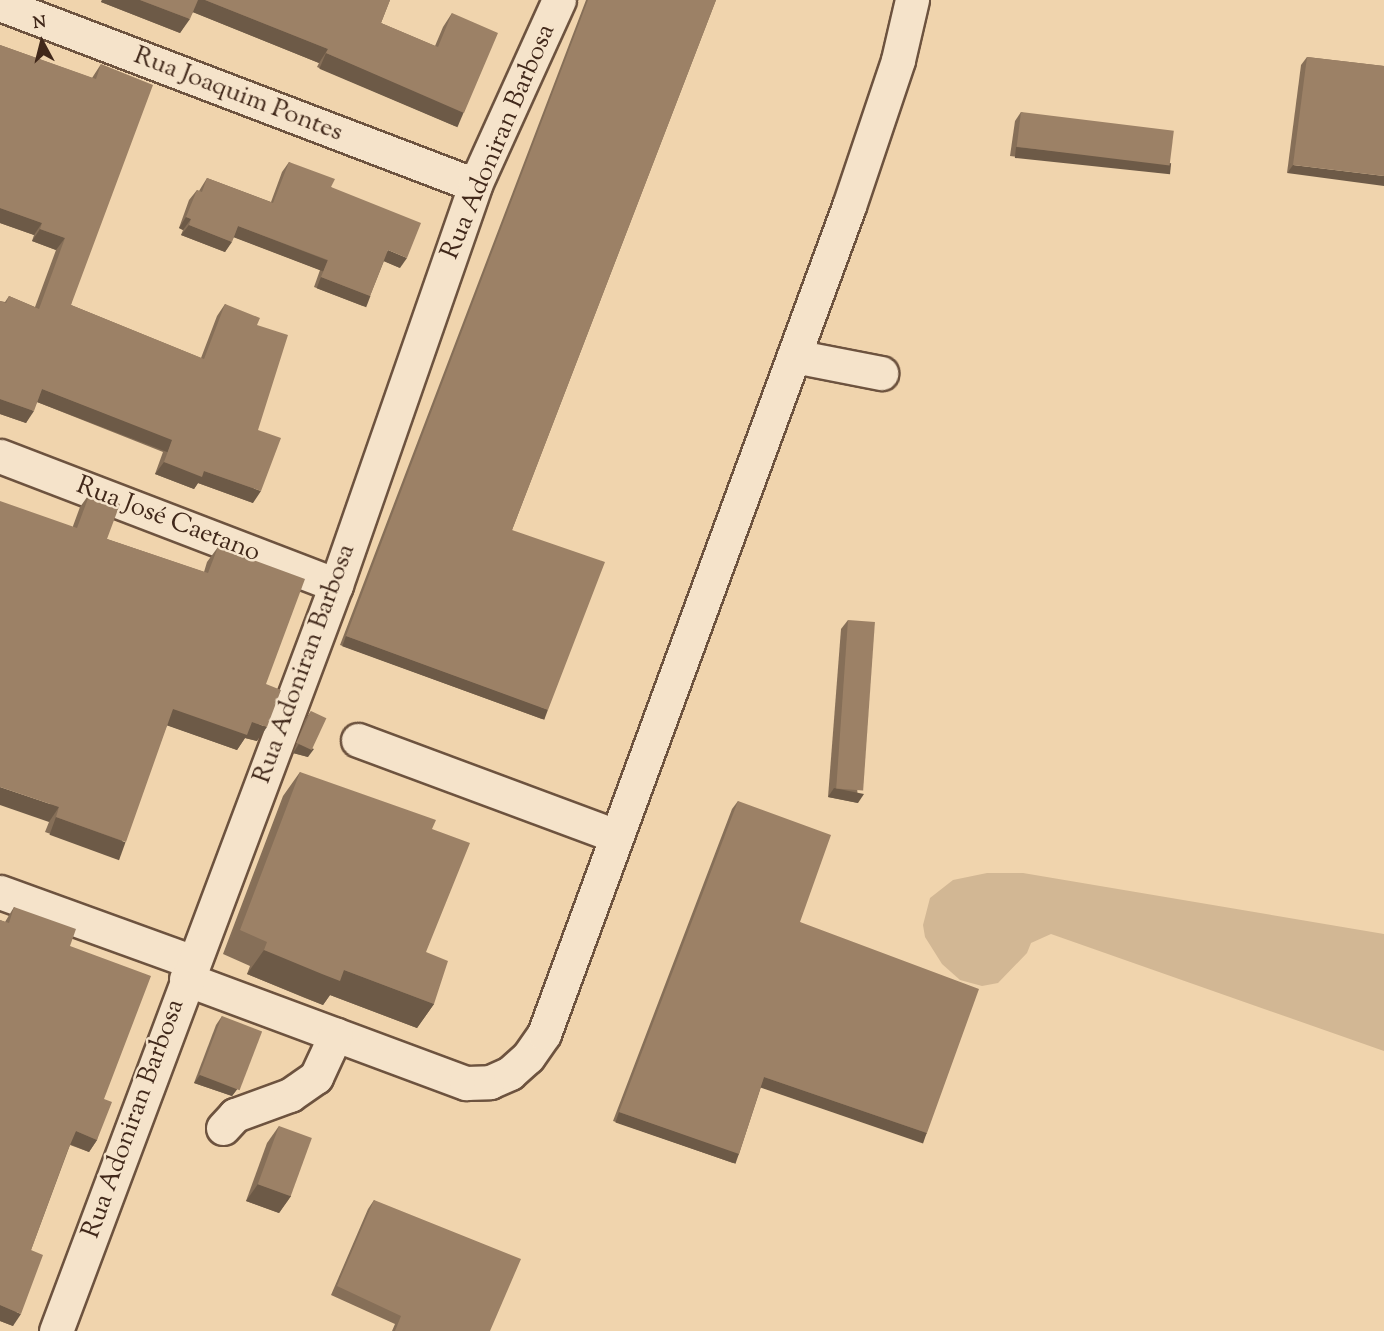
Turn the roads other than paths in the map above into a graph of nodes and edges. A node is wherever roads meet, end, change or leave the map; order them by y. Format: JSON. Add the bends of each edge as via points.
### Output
{"nodes":[{"id":1,"x":559,"y":0,"type":"edge"},
{"id":2,"x":912,"y":0,"type":"edge"},
{"id":3,"x":0,"y":4,"type":"edge"},
{"id":4,"x":475,"y":185,"type":"junction"},
{"id":5,"x":794,"y":356,"type":"junction"},
{"id":6,"x":881,"y":373,"type":"dead end"},
{"id":7,"x":0,"y":456,"type":"edge"},
{"id":8,"x":336,"y":585,"type":"junction"},
{"id":9,"x":358,"y":740,"type":"dead end"},
{"id":10,"x":616,"y":837,"type":"junction"},
{"id":11,"x":0,"y":892,"type":"edge"},
{"id":12,"x":189,"y":971,"type":"junction"},
{"id":13,"x":336,"y":1034,"type":"junction"},
{"id":14,"x":223,"y":1128,"type":"dead end"},
{"id":15,"x":56,"y":1331,"type":"edge"}],
"edges":[{"from":1,"to":4,"type":"street","name":"Rua Adoniran Barbosa"},
{"from":2,"to":5,"type":"street","via":[[894,72]]},
{"from":3,"to":4,"type":"street","name":"Rua Joaquim Pontes"},
{"from":4,"to":8,"type":"street","name":"Rua Adoniran Barbosa"},
{"from":5,"to":6,"type":"street"},
{"from":5,"to":10,"type":"street"},
{"from":7,"to":8,"type":"street","name":"Rua José Caetano"},
{"from":8,"to":12,"type":"street","name":"Rua Adoniran Barbosa"},
{"from":9,"to":10,"type":"street"},
{"from":10,"to":13,"type":"street","via":[[544,1034],[510,1073],[490,1082],[466,1083]]},
{"from":11,"to":12,"type":"street"},
{"from":12,"to":13,"type":"street"},
{"from":12,"to":15,"type":"street","name":"Rua Adoniran Barbosa"},
{"from":13,"to":14,"type":"street","via":[[316,1077],[290,1095],[235,1116]]}]}
